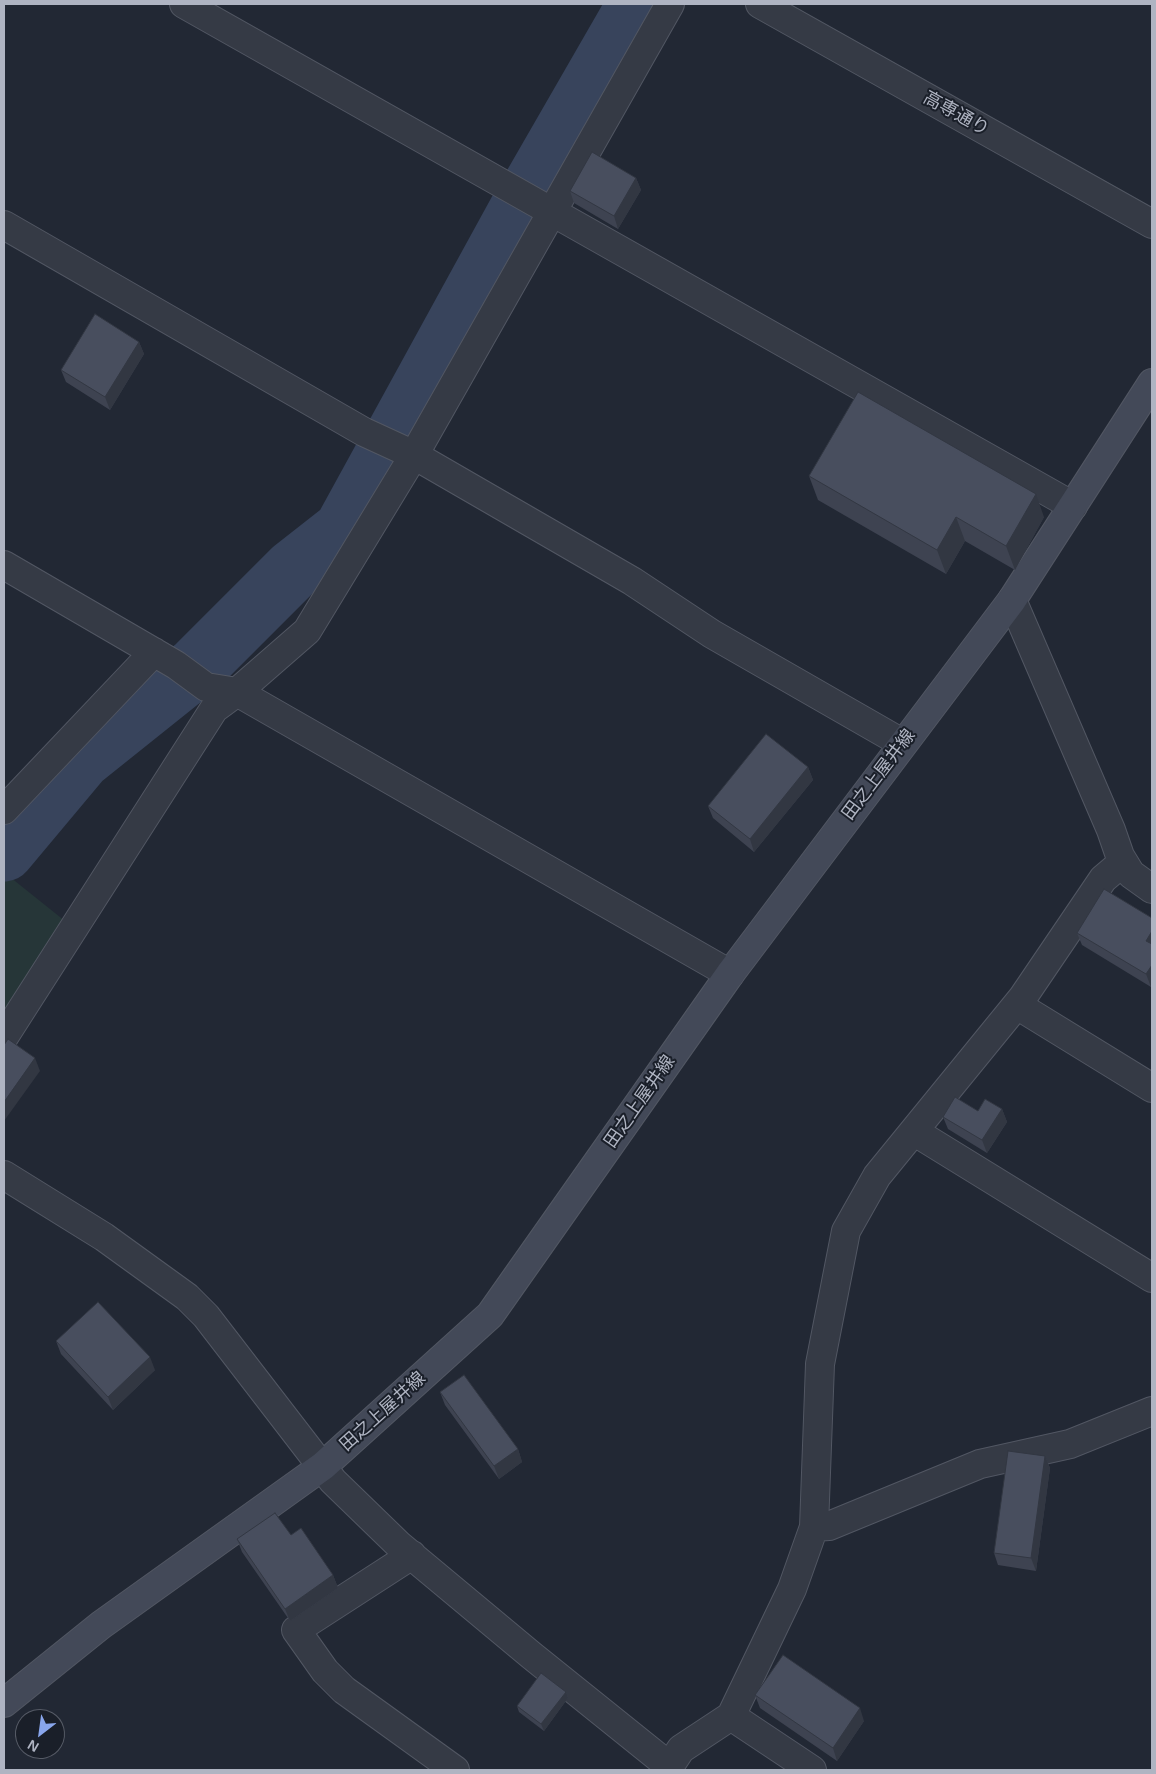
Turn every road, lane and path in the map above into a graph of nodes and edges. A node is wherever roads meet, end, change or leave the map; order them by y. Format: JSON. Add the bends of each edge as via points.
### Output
{"nodes":[{"id":1,"x":184,"y":4,"type":"edge"},
{"id":2,"x":670,"y":4,"type":"edge"},
{"id":3,"x":760,"y":4,"type":"edge"},
{"id":4,"x":552,"y":211,"type":"junction"},
{"id":5,"x":1152,"y":224,"type":"edge"},
{"id":6,"x":4,"y":225,"type":"edge"},
{"id":7,"x":1152,"y":383,"type":"edge"},
{"id":8,"x":414,"y":455,"type":"junction"},
{"id":9,"x":1073,"y":506,"type":"junction"},
{"id":10,"x":4,"y":565,"type":"edge"},
{"id":11,"x":1012,"y":600,"type":"junction"},
{"id":12,"x":154,"y":652,"type":"junction"},
{"id":13,"x":238,"y":692,"type":"junction"},
{"id":14,"x":902,"y":743,"type":"junction"},
{"id":15,"x":4,"y":810,"type":"edge"},
{"id":16,"x":1124,"y":862,"type":"junction"},
{"id":17,"x":1152,"y":889,"type":"edge"},
{"id":18,"x":730,"y":974,"type":"junction"},
{"id":19,"x":1017,"y":1005,"type":"junction"},
{"id":20,"x":4,"y":1037,"type":"edge"},
{"id":21,"x":1152,"y":1088,"type":"edge"},
{"id":22,"x":915,"y":1132,"type":"junction"},
{"id":23,"x":4,"y":1175,"type":"edge"},
{"id":24,"x":1152,"y":1278,"type":"edge"},
{"id":25,"x":1152,"y":1411,"type":"edge"},
{"id":26,"x":324,"y":1466,"type":"junction"},
{"id":27,"x":814,"y":1527,"type":"junction"},
{"id":28,"x":412,"y":1555,"type":"junction"},
{"id":29,"x":4,"y":1703,"type":"edge"},
{"id":30,"x":731,"y":1716,"type":"junction"},
{"id":31,"x":668,"y":1768,"type":"edge"},
{"id":32,"x":455,"y":1770,"type":"edge"},
{"id":33,"x":812,"y":1770,"type":"edge"}],
"edges":[{"from":1,"to":4,"type":"street"},
{"from":2,"to":4,"type":"street"},
{"from":3,"to":5,"type":"street","name":"高専通り"},
{"from":4,"to":8,"type":"street"},
{"from":4,"to":9,"type":"street"},
{"from":6,"to":8,"type":"street","via":[[364,432]]},
{"from":7,"to":9,"type":"main road","name":"田之上屋井線"},
{"from":8,"to":13,"type":"street","via":[[307,631]]},
{"from":8,"to":14,"type":"street","via":[[632,581],[712,634]]},
{"from":9,"to":11,"type":"main road","name":"田之上屋井線"},
{"from":10,"to":12,"type":"street"},
{"from":11,"to":14,"type":"main road","name":"田之上屋井線"},
{"from":11,"to":16,"type":"street"},
{"from":12,"to":13,"type":"street","via":[[206,687]]},
{"from":12,"to":15,"type":"street"},
{"from":13,"to":18,"type":"street"},
{"from":13,"to":20,"type":"street","via":[[214,709]]},
{"from":14,"to":18,"type":"main road","name":"田之上屋井線"},
{"from":16,"to":17,"type":"street","via":[[1131,874]]},
{"from":16,"to":19,"type":"street","via":[[1103,879]]},
{"from":18,"to":26,"type":"main road","name":"田之上屋井線","via":[[490,1315]]},
{"from":19,"to":21,"type":"street"},
{"from":19,"to":22,"type":"street"},
{"from":22,"to":24,"type":"street"},
{"from":22,"to":27,"type":"street","via":[[877,1176],[846,1231],[820,1364]]},
{"from":23,"to":26,"type":"street","via":[[104,1237],[187,1297],[206,1316]]},
{"from":25,"to":27,"type":"street","via":[[1070,1444],[980,1464],[829,1526]]},
{"from":26,"to":28,"type":"street","via":[[333,1481]]},
{"from":26,"to":29,"type":"main road","name":"田之上屋井線","via":[[101,1625]]},
{"from":27,"to":30,"type":"street","via":[[792,1589]]},
{"from":28,"to":31,"type":"street"},
{"from":28,"to":32,"type":"street","via":[[296,1630],[324,1671],[344,1690]]},
{"from":30,"to":31,"type":"street","via":[[681,1749]]},
{"from":30,"to":33,"type":"street"}]}
